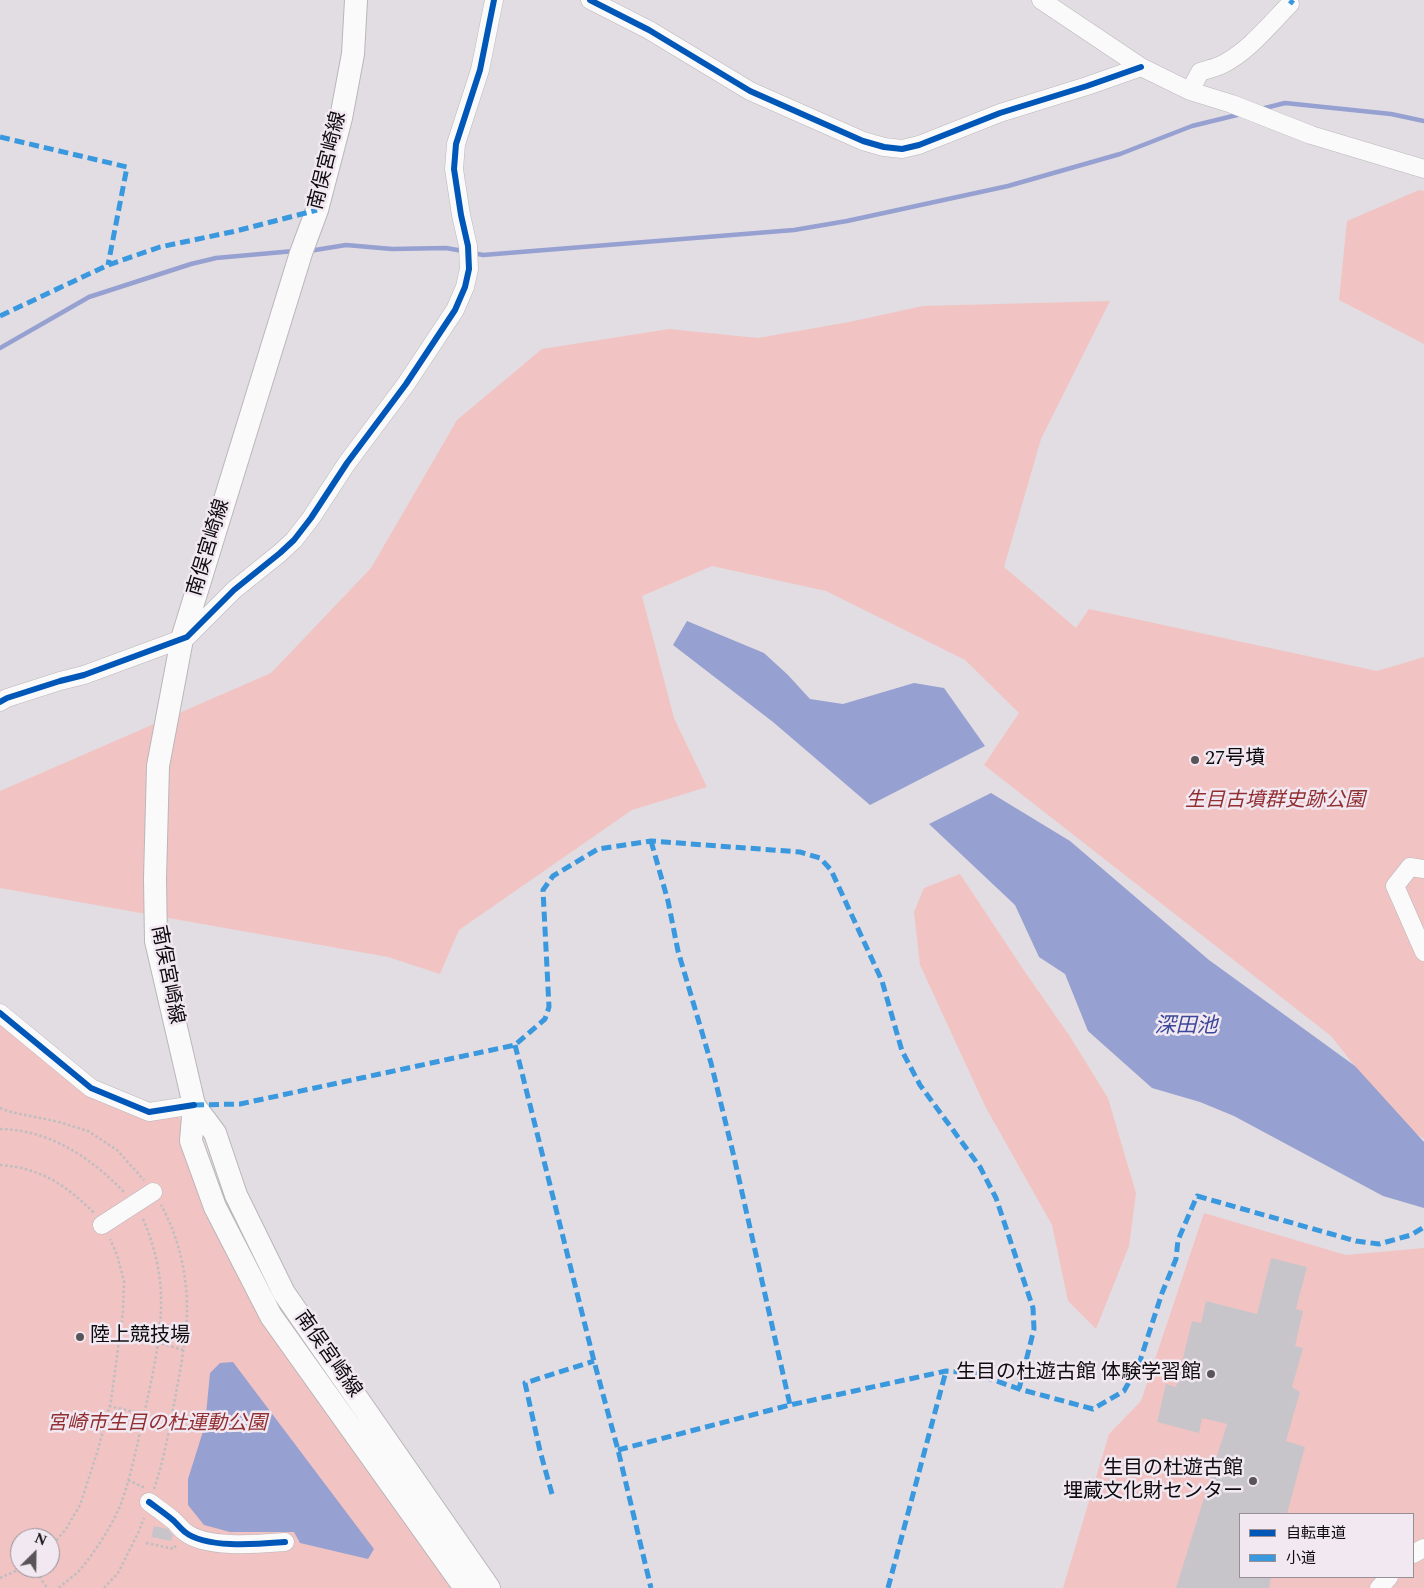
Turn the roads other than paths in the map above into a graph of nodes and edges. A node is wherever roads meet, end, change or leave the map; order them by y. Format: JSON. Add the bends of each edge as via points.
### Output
{"nodes":[{"id":1,"x":356,"y":0,"type":"edge"},
{"id":2,"x":494,"y":0,"type":"edge"},
{"id":3,"x":590,"y":0,"type":"edge"},
{"id":4,"x":1041,"y":0,"type":"edge"},
{"id":5,"x":1290,"y":4,"type":"dead end"},
{"id":6,"x":1141,"y":67,"type":"junction"},
{"id":7,"x":1190,"y":91,"type":"junction"},
{"id":8,"x":1424,"y":169,"type":"edge"},
{"id":9,"x":182,"y":639,"type":"junction"},
{"id":10,"x":0,"y":702,"type":"edge"},
{"id":11,"x":1424,"y":869,"type":"edge"},
{"id":12,"x":1424,"y":952,"type":"edge"},
{"id":13,"x":0,"y":1013,"type":"edge"},
{"id":14,"x":194,"y":1106,"type":"junction"},
{"id":15,"x":154,"y":1192,"type":"road end"},
{"id":16,"x":102,"y":1225,"type":"road end"},
{"id":17,"x":149,"y":1502,"type":"road end"},
{"id":18,"x":285,"y":1542,"type":"dead end"},
{"id":19,"x":1388,"y":1578,"type":"edge"},
{"id":20,"x":465,"y":1588,"type":"edge"},
{"id":21,"x":489,"y":1588,"type":"edge"},
{"id":22,"x":1379,"y":1588,"type":"edge"}],
"edges":[{"from":1,"to":9,"type":"main road","name":"南俣宮崎線","via":[[353,54],[341,118],[314,217]]},
{"from":2,"to":9,"type":"street","via":[[480,70],[456,144],[454,169],[469,269],[455,310],[294,540]]},
{"from":3,"to":6,"type":"street","via":[[657,34],[750,91],[863,141],[884,147],[902,149],[919,146],[1000,113]]},
{"from":4,"to":6,"type":"street"},
{"from":5,"to":7,"type":"street","via":[[1235,56],[1200,72]]},
{"from":6,"to":7,"type":"street"},
{"from":7,"to":8,"type":"street","via":[[1311,135]]},
{"from":9,"to":10,"type":"street"},
{"from":9,"to":14,"type":"main road","name":"南俣宮崎線","via":[[158,766],[156,942]]},
{"from":11,"to":12,"type":"street","via":[[1410,867],[1395,886]]},
{"from":13,"to":14,"type":"street","via":[[91,1088],[149,1112]]},
{"from":14,"to":20,"type":"main road","name":"南俣宮崎線","via":[[191,1141],[200,1166],[216,1207],[271,1316]]},
{"from":14,"to":21,"type":"main road","name":"南俣宮崎線","via":[[215,1133],[236,1195],[284,1293]]},
{"from":15,"to":16,"type":"street"},
{"from":17,"to":18,"type":"street","via":[[186,1533],[235,1550]]},
{"from":19,"to":22,"type":"street"}]}
